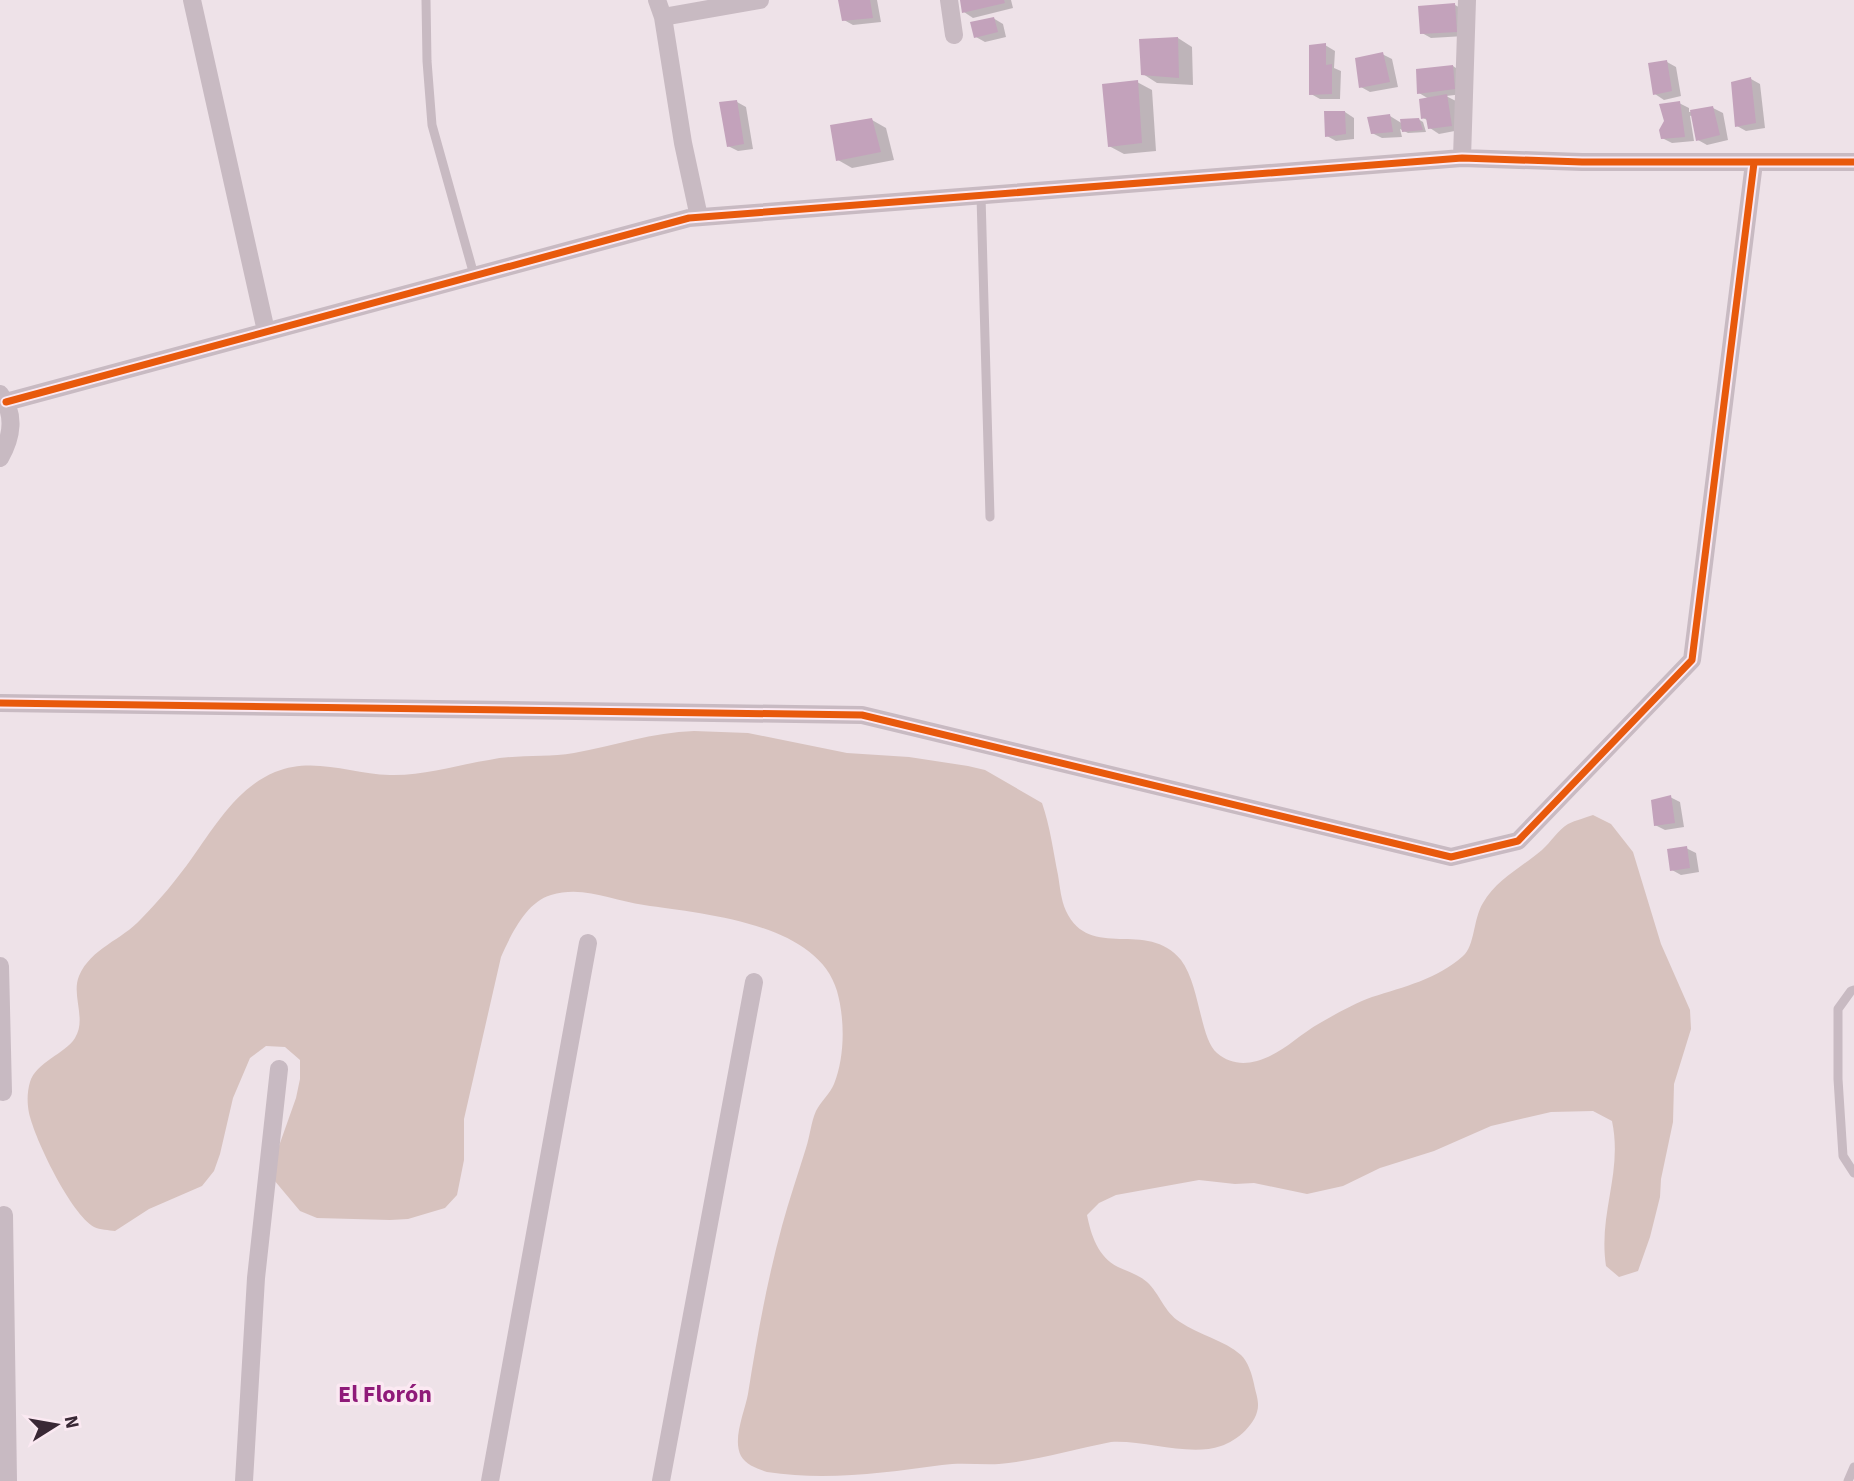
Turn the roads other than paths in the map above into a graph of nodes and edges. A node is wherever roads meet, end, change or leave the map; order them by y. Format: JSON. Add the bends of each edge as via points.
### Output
{"nodes":[{"id":1,"x":192,"y":0,"type":"edge"},
{"id":2,"x":426,"y":0,"type":"edge"},
{"id":3,"x":760,"y":0,"type":"edge"},
{"id":4,"x":949,"y":0,"type":"edge"},
{"id":5,"x":1467,"y":0,"type":"edge"},
{"id":6,"x":660,"y":9,"type":"edge"},
{"id":7,"x":954,"y":35,"type":"dead end"},
{"id":8,"x":1462,"y":158,"type":"junction"},
{"id":9,"x":1854,"y":162,"type":"edge"},
{"id":10,"x":1754,"y":163,"type":"junction"},
{"id":11,"x":981,"y":196,"type":"junction"},
{"id":12,"x":699,"y":217,"type":"junction"},
{"id":13,"x":474,"y":275,"type":"junction"},
{"id":14,"x":266,"y":331,"type":"junction"},
{"id":15,"x":3,"y":398,"type":"edge"},
{"id":16,"x":0,"y":458,"type":"edge"},
{"id":17,"x":990,"y":517,"type":"dead end"},
{"id":18,"x":0,"y":703,"type":"edge"},
{"id":19,"x":589,"y":943,"type":"dead end"},
{"id":20,"x":0,"y":966,"type":"edge"},
{"id":21,"x":754,"y":982,"type":"dead end"},
{"id":22,"x":1854,"y":990,"type":"edge"},
{"id":23,"x":279,"y":1069,"type":"dead end"},
{"id":24,"x":3,"y":1092,"type":"dead end"},
{"id":25,"x":1854,"y":1173,"type":"edge"},
{"id":26,"x":4,"y":1214,"type":"dead end"},
{"id":27,"x":1854,"y":1467,"type":"edge"},
{"id":28,"x":8,"y":1481,"type":"edge"},
{"id":29,"x":244,"y":1481,"type":"edge"},
{"id":30,"x":490,"y":1481,"type":"edge"},
{"id":31,"x":661,"y":1481,"type":"edge"},
{"id":32,"x":1848,"y":1481,"type":"edge"}],
"edges":[{"from":1,"to":14,"type":"street"},
{"from":2,"to":13,"type":"lane","via":[[432,125]]},
{"from":3,"to":6,"type":"street"},
{"from":4,"to":7,"type":"street"},
{"from":5,"to":8,"type":"street"},
{"from":6,"to":12,"type":"street"},
{"from":8,"to":10,"type":"street"},
{"from":8,"to":11,"type":"street"},
{"from":9,"to":10,"type":"street"},
{"from":10,"to":18,"type":"street","via":[[1692,660],[1518,841],[1451,857],[862,715]]},
{"from":11,"to":12,"type":"street"},
{"from":11,"to":17,"type":"lane"},
{"from":12,"to":13,"type":"street"},
{"from":13,"to":14,"type":"street"},
{"from":14,"to":15,"type":"street"},
{"from":15,"to":16,"type":"street","via":[[12,427]]},
{"from":19,"to":30,"type":"street"},
{"from":20,"to":24,"type":"street"},
{"from":21,"to":31,"type":"street"},
{"from":22,"to":25,"type":"lane","via":[[1838,1009],[1838,1079],[1843,1156]]},
{"from":23,"to":29,"type":"street","via":[[256,1278]]},
{"from":26,"to":28,"type":"street"},
{"from":27,"to":32,"type":"lane"}]}
